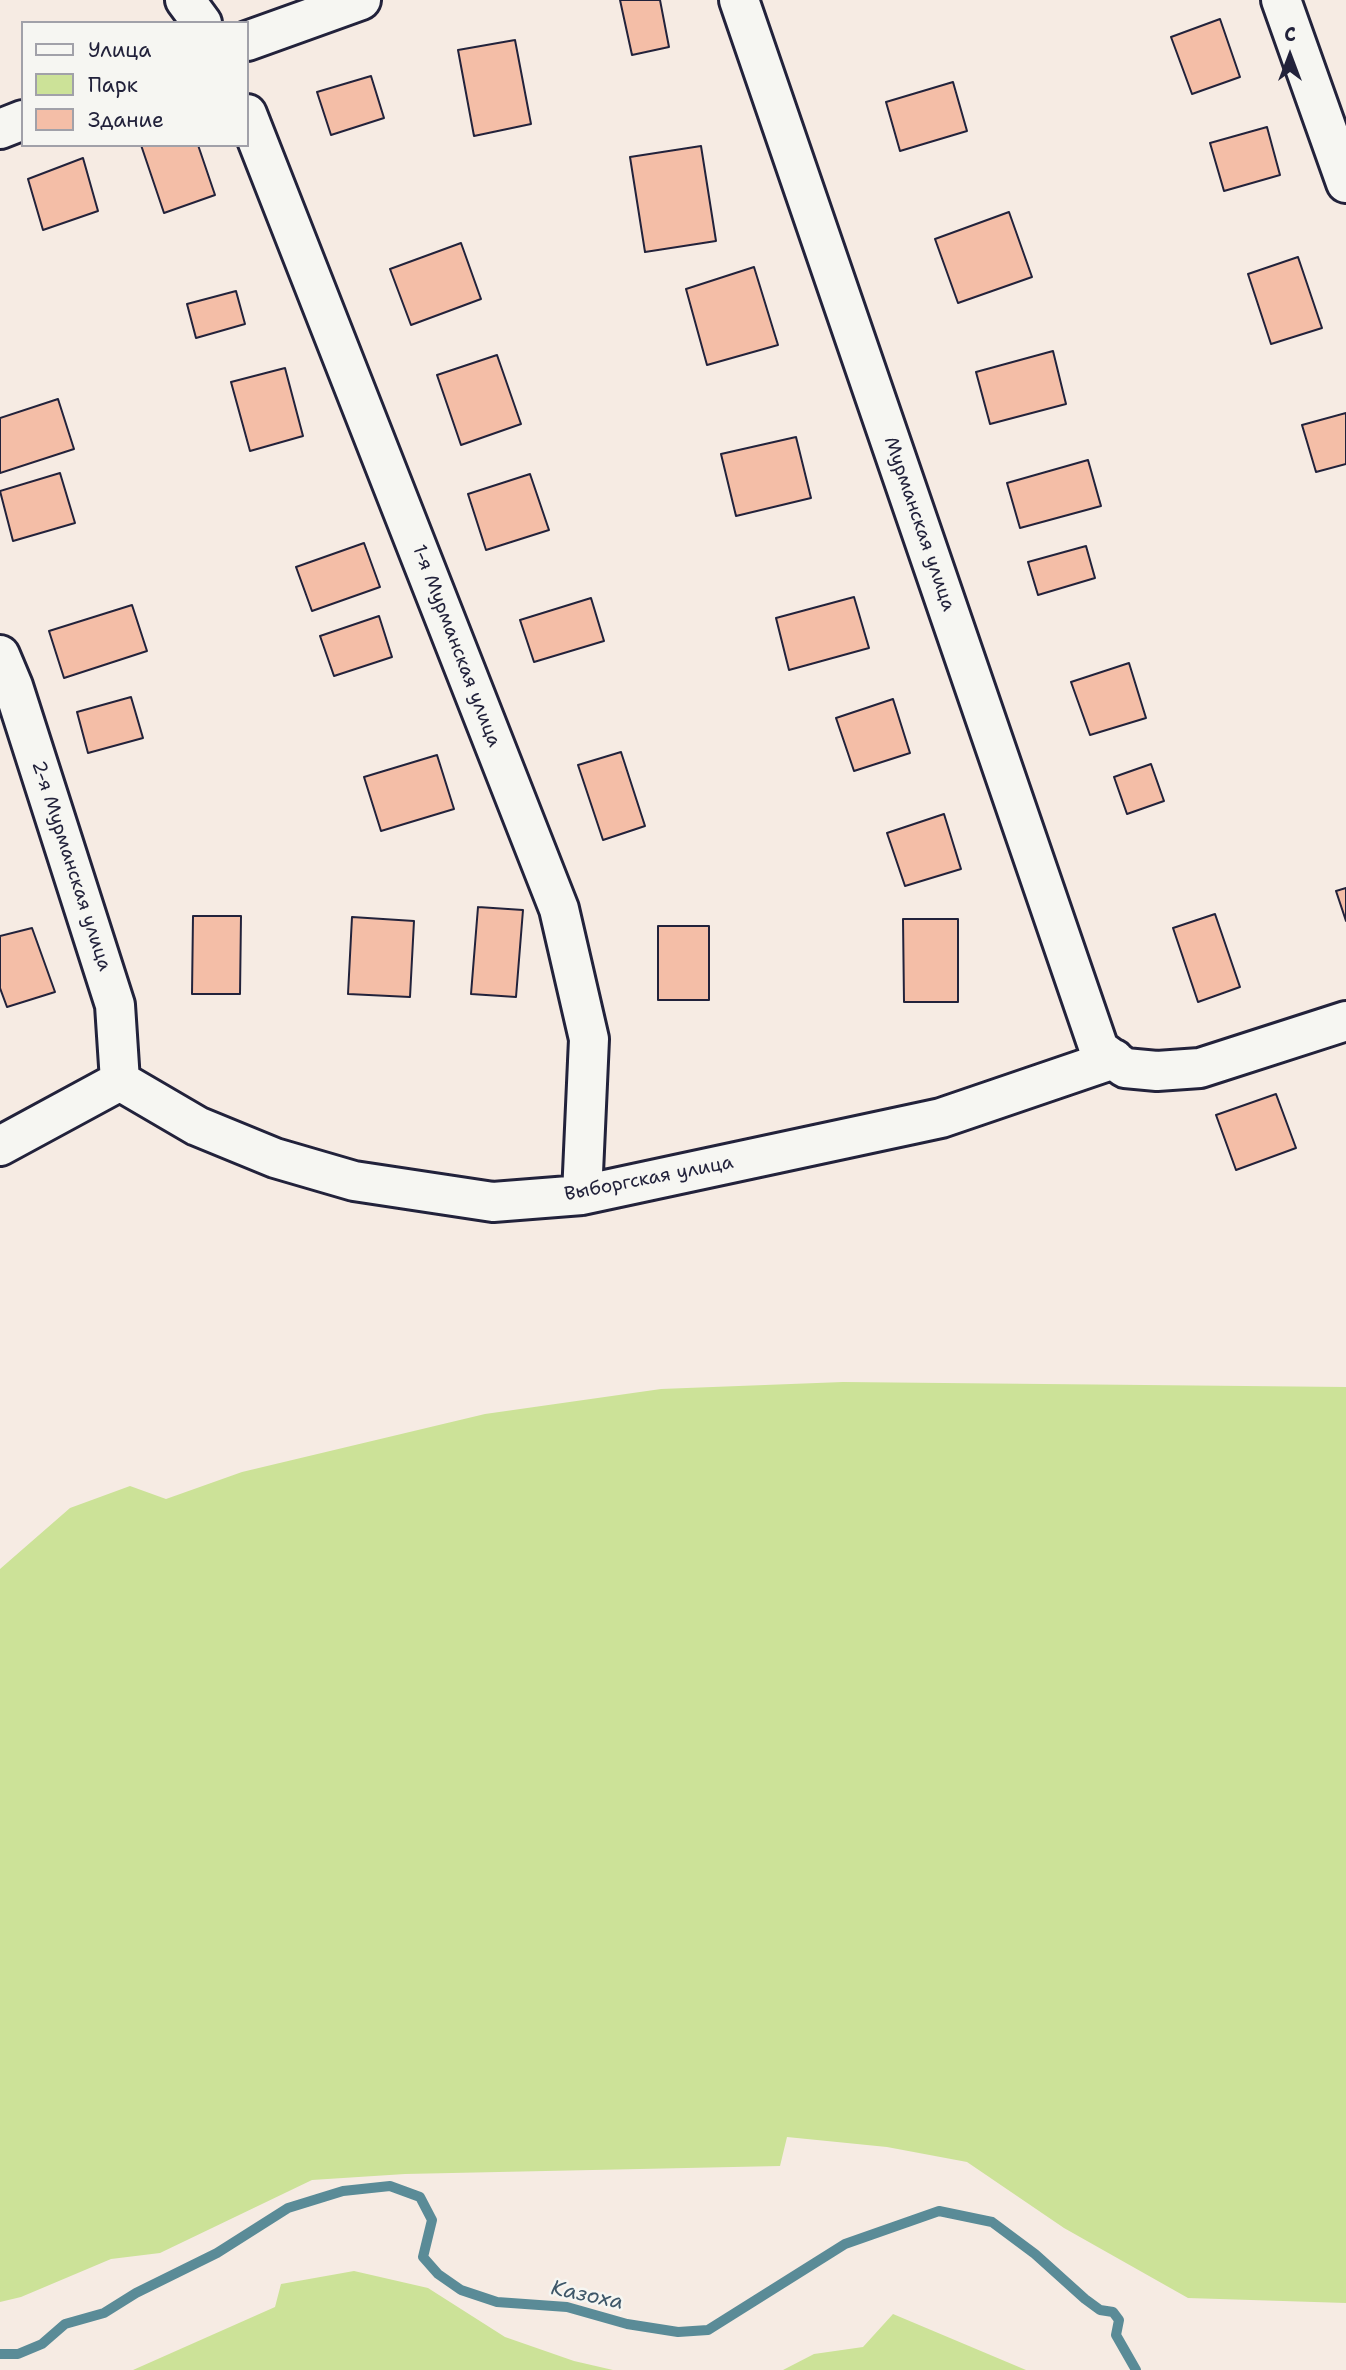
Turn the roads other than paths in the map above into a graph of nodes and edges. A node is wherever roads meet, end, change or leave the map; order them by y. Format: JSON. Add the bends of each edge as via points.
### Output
{"nodes":[{"id":1,"x":185,"y":0,"type":"edge"},
{"id":2,"x":361,"y":0,"type":"edge"},
{"id":3,"x":739,"y":0,"type":"edge"},
{"id":4,"x":1281,"y":0,"type":"edge"},
{"id":5,"x":201,"y":21,"type":"edge"},
{"id":6,"x":248,"y":41,"type":"edge"},
{"id":7,"x":248,"y":117,"type":"edge"},
{"id":8,"x":21,"y":122,"type":"edge"},
{"id":9,"x":0,"y":129,"type":"edge"},
{"id":10,"x":1346,"y":183,"type":"edge"},
{"id":11,"x":0,"y":655,"type":"edge"},
{"id":12,"x":1346,"y":1021,"type":"edge"},
{"id":13,"x":1106,"y":1054,"type":"junction"},
{"id":14,"x":120,"y":1081,"type":"junction"},
{"id":15,"x":0,"y":1146,"type":"edge"},
{"id":16,"x":582,"y":1195,"type":"junction"}],
"edges":[{"from":1,"to":5,"type":"street"},
{"from":2,"to":6,"type":"street"},
{"from":3,"to":13,"type":"street","name":"Мурманская улица"},
{"from":4,"to":10,"type":"street"},
{"from":7,"to":16,"type":"street","name":"1-я Мурманская улица","via":[[559,909],[589,1039]]},
{"from":8,"to":9,"type":"street"},
{"from":11,"to":14,"type":"street","name":"2-я Мурманская улица","via":[[115,1005]]},
{"from":12,"to":13,"type":"street","via":[[1200,1068],[1125,1068]]},
{"from":13,"to":16,"type":"street","name":"Выборгская улица","via":[[941,1118]]},
{"from":14,"to":15,"type":"street"},
{"from":14,"to":16,"type":"street","name":"Выборгская улица","via":[[197,1126],[275,1158],[354,1181],[493,1202]]}]}
